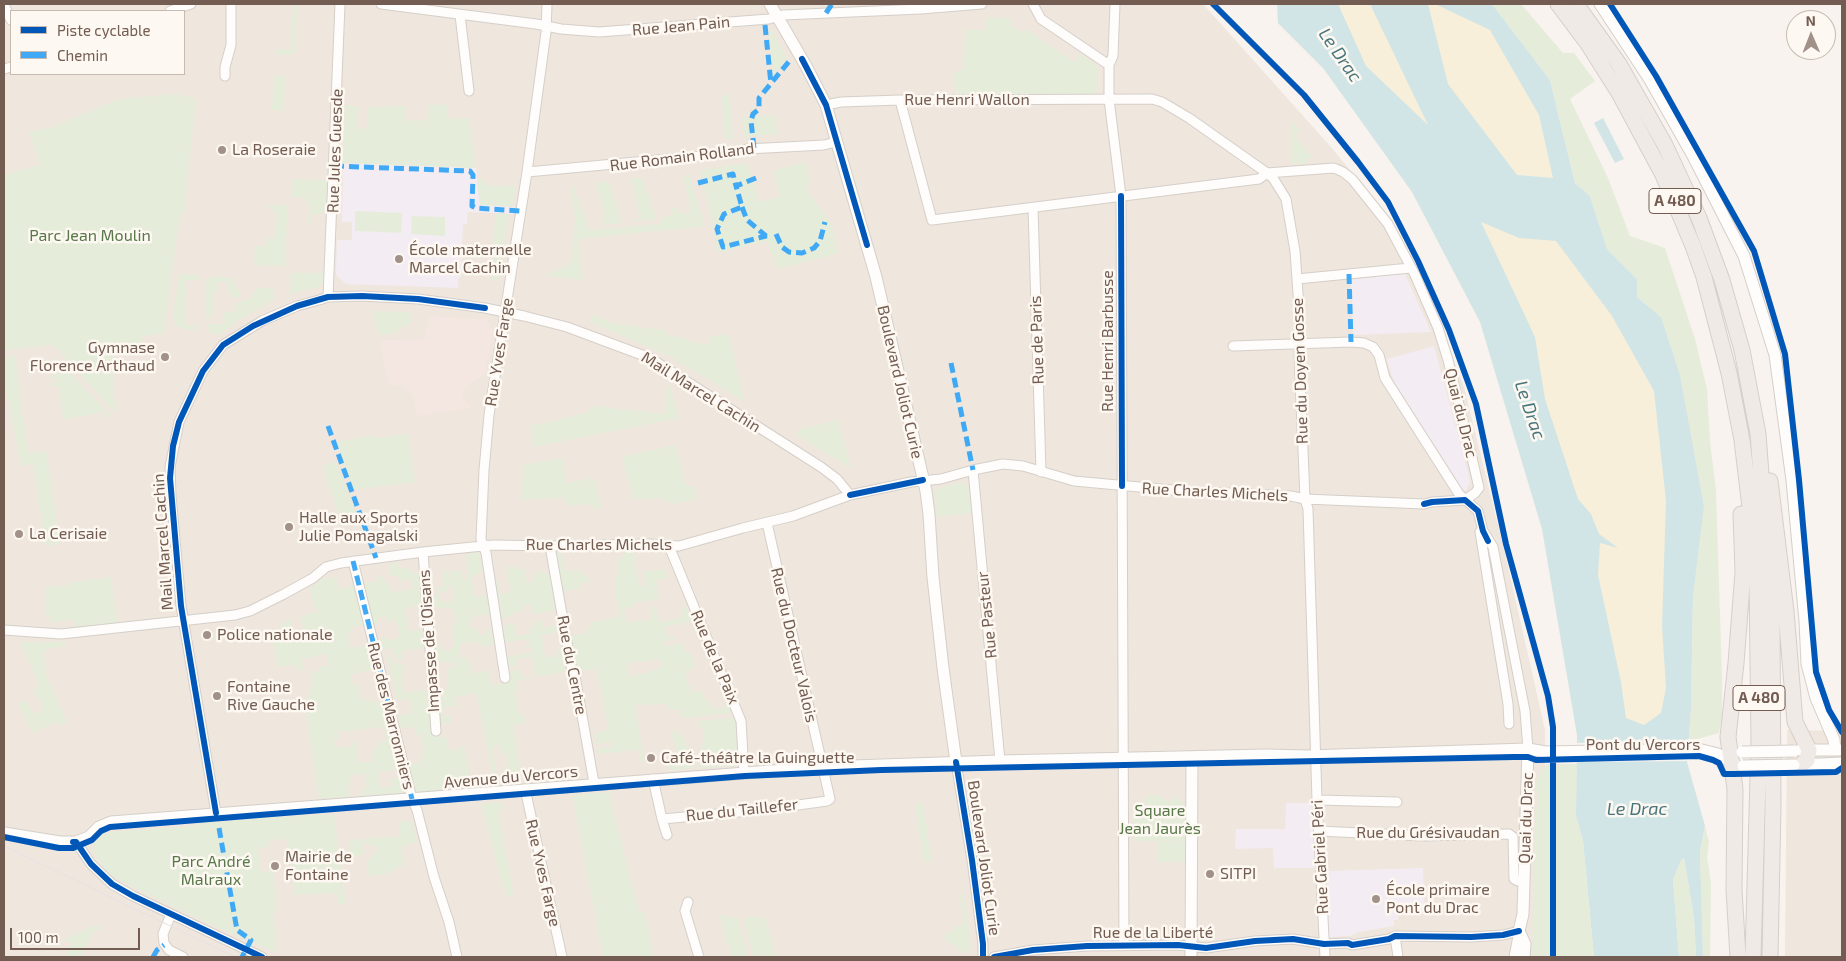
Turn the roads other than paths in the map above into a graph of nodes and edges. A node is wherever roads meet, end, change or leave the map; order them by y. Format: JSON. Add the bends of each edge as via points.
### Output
{"nodes":[{"id":1,"x":191,"y":4,"type":"edge"},
{"id":2,"x":231,"y":4,"type":"edge"},
{"id":3,"x":340,"y":4,"type":"edge"},
{"id":4,"x":381,"y":4,"type":"edge"},
{"id":5,"x":547,"y":4,"type":"edge"},
{"id":6,"x":770,"y":4,"type":"edge"},
{"id":7,"x":977,"y":4,"type":"edge"},
{"id":8,"x":982,"y":4,"type":"edge"},
{"id":9,"x":1033,"y":4,"type":"edge"},
{"id":10,"x":1115,"y":4,"type":"edge"},
{"id":11,"x":1558,"y":4,"type":"edge"},
{"id":12,"x":1576,"y":4,"type":"edge"},
{"id":13,"x":1600,"y":4,"type":"edge"},
{"id":14,"x":4,"y":5,"type":"edge"},
{"id":15,"x":903,"y":6,"type":"edge"},
{"id":16,"x":173,"y":10,"type":"edge"},
{"id":17,"x":460,"y":15,"type":"junction"},
{"id":18,"x":778,"y":16,"type":"junction"},
{"id":19,"x":10,"y":18,"type":"edge"},
{"id":20,"x":546,"y":22,"type":"junction"},
{"id":21,"x":1109,"y":65,"type":"junction"},
{"id":22,"x":226,"y":76,"type":"dead end"},
{"id":23,"x":468,"y":90,"type":"dead end"},
{"id":24,"x":1109,"y":99,"type":"junction"},
{"id":25,"x":900,"y":100,"type":"junction"},
{"id":26,"x":826,"y":105,"type":"junction"},
{"id":27,"x":836,"y":142,"type":"junction"},
{"id":28,"x":527,"y":172,"type":"junction"},
{"id":29,"x":1267,"y":172,"type":"junction"},
{"id":30,"x":1121,"y":196,"type":"junction"},
{"id":31,"x":1033,"y":208,"type":"junction"},
{"id":32,"x":1410,"y":268,"type":"junction"},
{"id":33,"x":1297,"y":279,"type":"junction"},
{"id":34,"x":328,"y":298,"type":"junction"},
{"id":35,"x":505,"y":311,"type":"junction"},
{"id":36,"x":1300,"y":344,"type":"junction"},
{"id":37,"x":1233,"y":346,"type":"dead end"},
{"id":38,"x":1758,"y":434,"type":"junction"},
{"id":39,"x":1742,"y":440,"type":"junction"},
{"id":40,"x":973,"y":470,"type":"junction"},
{"id":41,"x":1041,"y":472,"type":"junction"},
{"id":42,"x":923,"y":480,"type":"junction"},
{"id":43,"x":1122,"y":486,"type":"junction"},
{"id":44,"x":850,"y":495,"type":"junction"},
{"id":45,"x":1305,"y":500,"type":"junction"},
{"id":46,"x":1465,"y":500,"type":"junction"},
{"id":47,"x":767,"y":523,"type":"junction"},
{"id":48,"x":1483,"y":531,"type":"junction"},
{"id":49,"x":482,"y":545,"type":"junction"},
{"id":50,"x":550,"y":546,"type":"junction"},
{"id":51,"x":669,"y":546,"type":"junction"},
{"id":52,"x":423,"y":552,"type":"junction"},
{"id":53,"x":353,"y":561,"type":"junction"},
{"id":54,"x":183,"y":621,"type":"junction"},
{"id":55,"x":4,"y":630,"type":"edge"},
{"id":56,"x":505,"y":678,"type":"dead end"},
{"id":57,"x":1509,"y":724,"type":"dead end"},
{"id":58,"x":436,"y":731,"type":"dead end"},
{"id":59,"x":1728,"y":746,"type":"junction"},
{"id":60,"x":1698,"y":748,"type":"junction"},
{"id":61,"x":1528,"y":749,"type":"junction"},
{"id":62,"x":1801,"y":750,"type":"junction"},
{"id":63,"x":1840,"y":752,"type":"edge"},
{"id":64,"x":1316,"y":756,"type":"junction"},
{"id":65,"x":1192,"y":757,"type":"junction"},
{"id":66,"x":1123,"y":759,"type":"junction"},
{"id":67,"x":1739,"y":760,"type":"junction"},
{"id":68,"x":1000,"y":761,"type":"junction"},
{"id":69,"x":956,"y":762,"type":"junction"},
{"id":70,"x":1824,"y":763,"type":"junction"},
{"id":71,"x":1842,"y":764,"type":"edge"},
{"id":72,"x":1798,"y":765,"type":"junction"},
{"id":73,"x":823,"y":766,"type":"junction"},
{"id":74,"x":744,"y":773,"type":"junction"},
{"id":75,"x":653,"y":779,"type":"junction"},
{"id":76,"x":594,"y":784,"type":"junction"},
{"id":77,"x":525,"y":789,"type":"junction"},
{"id":78,"x":412,"y":799,"type":"junction"},
{"id":79,"x":1317,"y":800,"type":"junction"},
{"id":80,"x":1397,"y":802,"type":"dead end"},
{"id":81,"x":216,"y":813,"type":"junction"},
{"id":82,"x":662,"y":819,"type":"junction"},
{"id":83,"x":1319,"y":831,"type":"junction"},
{"id":84,"x":4,"y":832,"type":"edge"},
{"id":85,"x":667,"y":835,"type":"dead end"},
{"id":86,"x":76,"y":842,"type":"junction"},
{"id":87,"x":1524,"y":881,"type":"junction"},
{"id":88,"x":688,"y":902,"type":"dead end"},
{"id":89,"x":172,"y":914,"type":"junction"},
{"id":90,"x":1520,"y":931,"type":"junction"},
{"id":91,"x":1395,"y":936,"type":"junction"},
{"id":92,"x":1324,"y":944,"type":"junction"},
{"id":93,"x":1124,"y":946,"type":"junction"},
{"id":94,"x":1078,"y":952,"type":"edge"},
{"id":95,"x":1190,"y":952,"type":"edge"},
{"id":96,"x":184,"y":957,"type":"edge"},
{"id":97,"x":262,"y":957,"type":"edge"},
{"id":98,"x":457,"y":957,"type":"edge"},
{"id":99,"x":562,"y":957,"type":"edge"},
{"id":100,"x":699,"y":957,"type":"edge"},
{"id":101,"x":983,"y":957,"type":"edge"},
{"id":102,"x":994,"y":957,"type":"edge"},
{"id":103,"x":1325,"y":957,"type":"edge"},
{"id":104,"x":1398,"y":957,"type":"edge"},
{"id":105,"x":1514,"y":957,"type":"edge"},
{"id":106,"x":1524,"y":957,"type":"edge"},
{"id":107,"x":1738,"y":957,"type":"edge"},
{"id":108,"x":1753,"y":957,"type":"edge"},
{"id":109,"x":1770,"y":957,"type":"edge"}],
"edges":[{"from":1,"to":16,"type":"street"},
{"from":2,"to":22,"type":"street","via":[[231,45],[224,67]]},
{"from":3,"to":34,"type":"street","name":"Rue Jules Guesde"},
{"from":4,"to":17,"type":"street","name":"Rue Jean Pain"},
{"from":5,"to":20,"type":"street","name":"Rue Yves Farge"},
{"from":6,"to":18,"type":"street","name":"Boulevard Joliot Curie"},
{"from":7,"to":8,"type":"street","name":"Rue Jean Pain"},
{"from":7,"to":15,"type":"street","name":"Rue Jean Pain","via":[[921,9]]},
{"from":9,"to":21,"type":"street","via":[[1041,19]]},
{"from":10,"to":21,"type":"street","via":[[1113,56]]},
{"from":11,"to":39,"type":"highway","number":"A 480","via":[[1619,93],[1652,151],[1674,199],[1716,318]]},
{"from":12,"to":38,"type":"highway","number":"A 480","via":[[1620,64],[1665,145],[1699,218],[1733,315]]},
{"from":13,"to":63,"type":"street","via":[[1650,80],[1744,256],[1776,355],[1792,480],[1807,664],[1816,698]]},
{"from":14,"to":19,"type":"street"},
{"from":15,"to":18,"type":"street","name":"Rue Jean Pain","via":[[849,13]]},
{"from":17,"to":20,"type":"street","name":"Rue Jean Pain"},
{"from":17,"to":23,"type":"street"},
{"from":18,"to":20,"type":"street","name":"Rue Jean Pain","via":[[616,32],[577,30]]},
{"from":18,"to":26,"type":"street","name":"Boulevard Joliot Curie"},
{"from":20,"to":28,"type":"street","name":"Rue Yves Farge"},
{"from":21,"to":24,"type":"street","name":"Rue Henri Barbusse"},
{"from":24,"to":25,"type":"street","name":"Rue Henri Wallon"},
{"from":24,"to":29,"type":"street","name":"Rue du Doyen Gosse","via":[[1162,102]]},
{"from":24,"to":30,"type":"street","name":"Rue Henri Barbusse"},
{"from":25,"to":26,"type":"street","name":"Rue Henri Wallon"},
{"from":25,"to":31,"type":"street","via":[[932,220]]},
{"from":26,"to":27,"type":"street","name":"Boulevard Joliot Curie"},
{"from":27,"to":28,"type":"street","name":"Rue Romain Rolland"},
{"from":27,"to":42,"type":"street","name":"Boulevard Joliot Curie","via":[[876,277]]},
{"from":28,"to":35,"type":"street","name":"Rue Yves Farge"},
{"from":29,"to":30,"type":"street","via":[[1259,179]]},
{"from":29,"to":32,"type":"street","name":"Quai du Drac","via":[[1334,168],[1343,172],[1388,224]]},
{"from":29,"to":33,"type":"street","name":"Rue du Doyen Gosse","via":[[1286,199]]},
{"from":30,"to":31,"type":"street"},
{"from":30,"to":43,"type":"street","name":"Rue Henri Barbusse"},
{"from":31,"to":41,"type":"street","name":"Rue de Paris"},
{"from":32,"to":33,"type":"street"},
{"from":32,"to":46,"type":"street","name":"Quai du Drac","via":[[1438,328],[1472,458],[1479,488]]},
{"from":33,"to":36,"type":"street","name":"Rue du Doyen Gosse"},
{"from":34,"to":35,"type":"street","name":"Mail Marcel Cachin","via":[[418,299]]},
{"from":34,"to":54,"type":"street","name":"Mail Marcel Cachin","via":[[277,314],[227,342],[203,371],[187,405],[177,431],[170,478]]},
{"from":35,"to":44,"type":"street","name":"Mail Marcel Cachin","via":[[580,331],[650,358],[821,467]]},
{"from":35,"to":49,"type":"street","name":"Rue Yves Farge","via":[[489,415]]},
{"from":36,"to":37,"type":"street"},
{"from":36,"to":45,"type":"street","name":"Rue du Doyen Gosse"},
{"from":36,"to":46,"type":"street","via":[[1364,342],[1373,347],[1379,355],[1385,378]]},
{"from":38,"to":62,"type":"highway","via":[[1767,462],[1776,520],[1795,722]]},
{"from":38,"to":109,"type":"highway","number":"A 480","via":[[1772,620]]},
{"from":39,"to":59,"type":"highway","via":[[1739,479],[1743,572]]},
{"from":39,"to":108,"type":"highway","number":"A 480","via":[[1756,558],[1758,622],[1759,741]]},
{"from":40,"to":41,"type":"street","name":"Rue Charles Michels","via":[[1013,464]]},
{"from":40,"to":42,"type":"street","name":"Rue Charles Michels","via":[[941,479]]},
{"from":40,"to":68,"type":"street","name":"Rue Pasteur"},
{"from":41,"to":43,"type":"street","name":"Rue Charles Michels","via":[[1074,481]]},
{"from":42,"to":44,"type":"street","name":"Rue Charles Michels"},
{"from":42,"to":69,"type":"street","name":"Boulevard Joliot Curie"},
{"from":43,"to":45,"type":"street","name":"Rue Charles Michels","via":[[1291,496]]},
{"from":43,"to":66,"type":"street","name":"Rue Henri Barbusse"},
{"from":44,"to":47,"type":"street","name":"Rue Charles Michels"},
{"from":45,"to":46,"type":"street","name":"Rue Charles Michels","via":[[1424,504]]},
{"from":45,"to":64,"type":"street","name":"Rue du Doyen Gosse","via":[[1308,509]]},
{"from":46,"to":48,"type":"street","name":"Quai du Drac","via":[[1478,511]]},
{"from":47,"to":51,"type":"street","name":"Rue Charles Michels"},
{"from":47,"to":73,"type":"street","name":"Rue du Docteur Valois"},
{"from":48,"to":57,"type":"street","name":"Quai du Drac","via":[[1480,531],[1484,561]]},
{"from":48,"to":61,"type":"street","name":"Quai du Drac","via":[[1492,546],[1526,711]]},
{"from":49,"to":50,"type":"street","name":"Rue Charles Michels"},
{"from":49,"to":52,"type":"street","name":"Rue Charles Michels"},
{"from":49,"to":56,"type":"street","name":"Rue Yves Farge","via":[[486,553]]},
{"from":50,"to":51,"type":"street","name":"Rue Charles Michels"},
{"from":50,"to":76,"type":"street","name":"Rue du Centre"},
{"from":51,"to":74,"type":"street","name":"Rue de la Paix","via":[[741,721]]},
{"from":52,"to":53,"type":"street","name":"Rue Charles Michels"},
{"from":52,"to":58,"type":"street","name":"Impasse de l'Oisans"},
{"from":53,"to":54,"type":"street","name":"Rue Charles Michels","via":[[326,567],[313,578],[250,611]]},
{"from":53,"to":78,"type":"street","name":"Rue des Marronniers"},
{"from":54,"to":55,"type":"street","name":"Rue Charles Michels","via":[[61,634]]},
{"from":54,"to":81,"type":"street","name":"Mail Marcel Cachin"},
{"from":59,"to":60,"type":"street","name":"Pont du Vercors"},
{"from":59,"to":67,"type":"highway"},
{"from":60,"to":61,"type":"street","name":"Avenue du Vercors","via":[[1546,752]]},
{"from":60,"to":67,"type":"street","name":"Pont du Vercors"},
{"from":61,"to":64,"type":"street","name":"Avenue du Vercors"},
{"from":61,"to":87,"type":"street","name":"Quai du Drac"},
{"from":62,"to":63,"type":"street","name":"Pont du Vercors"},
{"from":62,"to":67,"type":"street","name":"Pont du Vercors","bridge":true},
{"from":62,"to":72,"type":"highway","via":[[1809,756]]},
{"from":63,"to":70,"type":"street"},
{"from":64,"to":65,"type":"street","name":"Avenue du Vercors"},
{"from":64,"to":79,"type":"street","name":"Rue Gabriel Péri"},
{"from":65,"to":66,"type":"street","name":"Avenue du Vercors"},
{"from":65,"to":95,"type":"street"},
{"from":66,"to":68,"type":"street","name":"Avenue du Vercors"},
{"from":66,"to":93,"type":"street","name":"Rue Henri Barbusse"},
{"from":67,"to":72,"type":"street","name":"Pont du Vercors","bridge":true},
{"from":67,"to":107,"type":"highway","via":[[1735,789],[1734,890]]},
{"from":68,"to":69,"type":"street","name":"Avenue du Vercors"},
{"from":69,"to":73,"type":"street","name":"Avenue du Vercors"},
{"from":69,"to":101,"type":"street","name":"Boulevard Joliot Curie"},
{"from":70,"to":71,"type":"street","name":"Pont du Vercors"},
{"from":70,"to":72,"type":"street","name":"Pont du Vercors"},
{"from":73,"to":74,"type":"street","name":"Avenue du Vercors"},
{"from":73,"to":82,"type":"street","name":"Rue du Taillefer","via":[[830,799],[827,800]]},
{"from":74,"to":75,"type":"street","name":"Avenue du Vercors"},
{"from":75,"to":76,"type":"street","name":"Avenue du Vercors"},
{"from":75,"to":82,"type":"street","name":"Rue du Taillefer"},
{"from":76,"to":77,"type":"street","name":"Avenue du Vercors"},
{"from":77,"to":78,"type":"street","name":"Avenue du Vercors"},
{"from":77,"to":99,"type":"street","name":"Rue Yves Farge"},
{"from":78,"to":81,"type":"street","name":"Avenue du Vercors"},
{"from":78,"to":98,"type":"street","name":"Rue des Marronniers"},
{"from":79,"to":80,"type":"street"},
{"from":79,"to":83,"type":"street","name":"Rue Gabriel Péri"},
{"from":81,"to":86,"type":"street","name":"Avenue du Vercors","via":[[111,822]]},
{"from":82,"to":85,"type":"street"},
{"from":83,"to":87,"type":"street","name":"Rue du Grésivaudan","via":[[1423,836],[1509,834],[1514,837],[1514,879]]},
{"from":83,"to":92,"type":"street","name":"Rue Gabriel Péri"},
{"from":84,"to":86,"type":"street"},
{"from":86,"to":89,"type":"street","via":[[91,864],[112,884]]},
{"from":87,"to":90,"type":"street","name":"Quai du Drac"},
{"from":88,"to":100,"type":"street","via":[[685,911]]},
{"from":89,"to":96,"type":"street","via":[[163,934],[164,943],[169,950]]},
{"from":89,"to":97,"type":"street"},
{"from":90,"to":91,"type":"street","name":"Rue de la Liberté"},
{"from":90,"to":105,"type":"street","name":"Quai du Drac"},
{"from":90,"to":106,"type":"street","name":"Quai du Drac","via":[[1525,944]]},
{"from":91,"to":92,"type":"street","name":"Rue de la Liberté","via":[[1352,944]]},
{"from":91,"to":104,"type":"street"},
{"from":92,"to":95,"type":"street","name":"Rue de la Liberté","via":[[1293,939],[1255,941]]},
{"from":92,"to":103,"type":"street","name":"Rue Gabriel Péri"},
{"from":93,"to":94,"type":"street","name":"Rue de la Liberté"},
{"from":93,"to":95,"type":"street","name":"Rue de la Liberté","via":[[1178,945]]},
{"from":94,"to":102,"type":"street","name":"Rue de la Liberté","via":[[1033,950]]}]}
